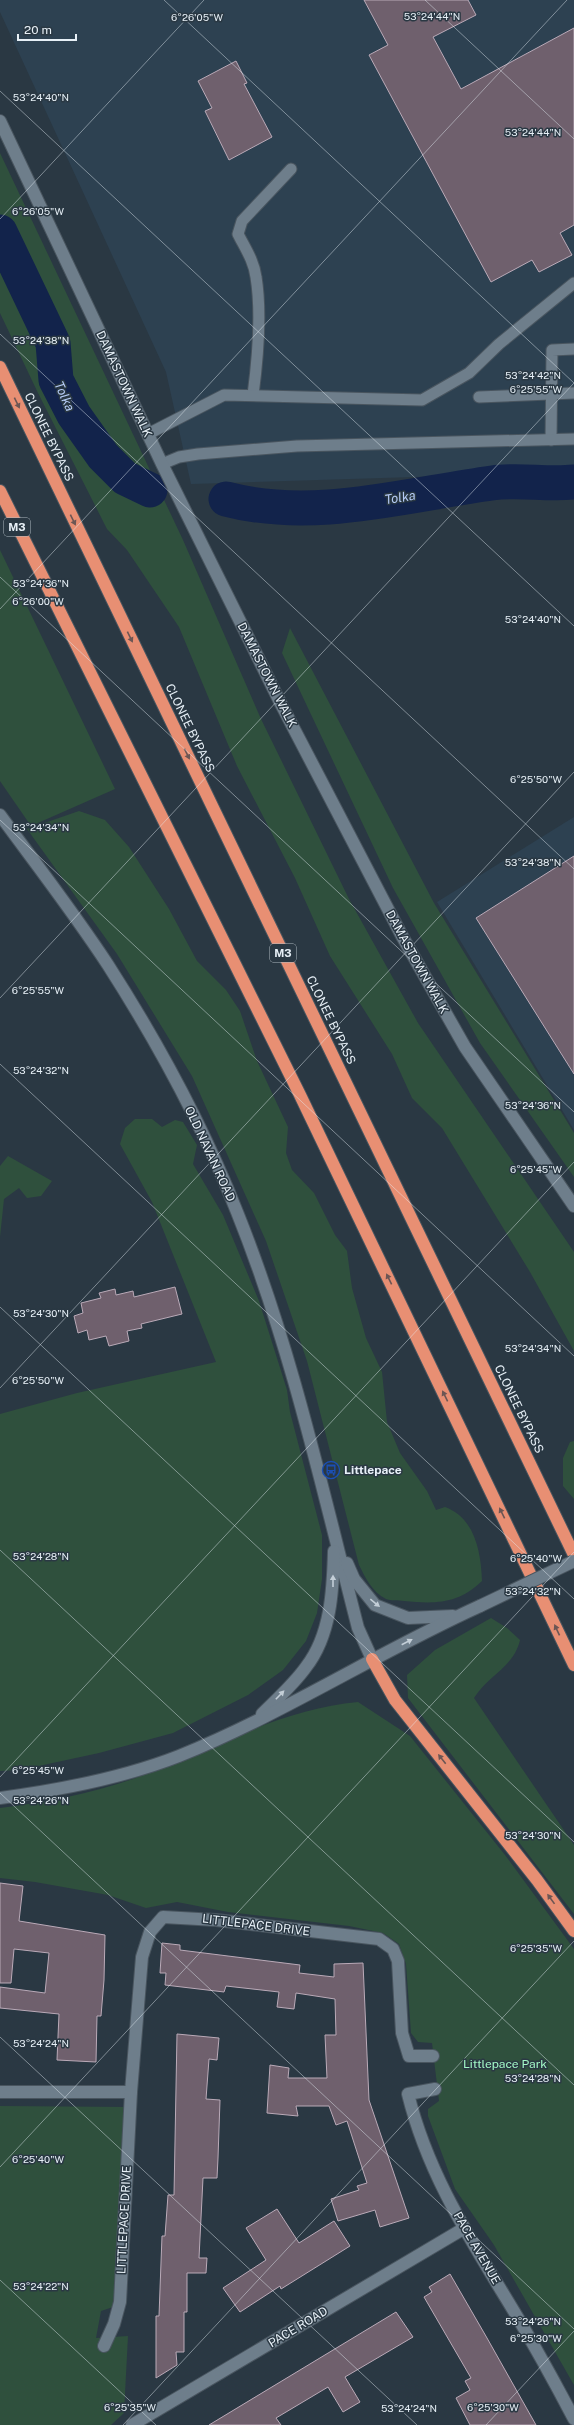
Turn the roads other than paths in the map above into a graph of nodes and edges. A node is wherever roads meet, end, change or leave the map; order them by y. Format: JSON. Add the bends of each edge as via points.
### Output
{"nodes":[{"id":1,"x":0,"y":121,"type":"edge"},
{"id":2,"x":291,"y":169,"type":"dead end"},
{"id":3,"x":574,"y":283,"type":"edge"},
{"id":4,"x":574,"y":349,"type":"edge"},
{"id":5,"x":0,"y":367,"type":"edge"},
{"id":6,"x":574,"y":393,"type":"edge"},
{"id":7,"x":551,"y":394,"type":"junction"},
{"id":8,"x":253,"y":395,"type":"junction"},
{"id":9,"x":479,"y":397,"type":"dead end"},
{"id":10,"x":148,"y":434,"type":"junction"},
{"id":11,"x":574,"y":439,"type":"edge"},
{"id":12,"x":551,"y":440,"type":"junction"},
{"id":13,"x":162,"y":464,"type":"junction"},
{"id":14,"x":0,"y":491,"type":"edge"},
{"id":15,"x":0,"y":815,"type":"edge"},
{"id":16,"x":574,"y":1206,"type":"edge"},
{"id":17,"x":334,"y":1534,"type":"junction"},
{"id":18,"x":574,"y":1555,"type":"edge"},
{"id":19,"x":574,"y":1561,"type":"edge"},
{"id":20,"x":458,"y":1616,"type":"junction"},
{"id":21,"x":372,"y":1659,"type":"junction"},
{"id":22,"x":574,"y":1665,"type":"edge"},
{"id":23,"x":252,"y":1723,"type":"junction"},
{"id":24,"x":0,"y":1798,"type":"edge"},
{"id":25,"x":574,"y":1931,"type":"edge"},
{"id":26,"x":433,"y":2056,"type":"dead end"},
{"id":27,"x":435,"y":2089,"type":"dead end"},
{"id":28,"x":0,"y":2092,"type":"edge"},
{"id":29,"x":131,"y":2092,"type":"junction"},
{"id":30,"x":463,"y":2229,"type":"junction"},
{"id":31,"x":104,"y":2346,"type":"dead end"},
{"id":32,"x":574,"y":2419,"type":"edge"},
{"id":33,"x":132,"y":2425,"type":"edge"}],
"edges":[{"from":1,"to":10,"type":"main road","name":"DAMASTOWN WALK"},
{"from":2,"to":8,"type":"lane","via":[[246,216],[238,234],[251,259],[256,276],[258,317]]},
{"from":3,"to":8,"type":"lane","via":[[499,344],[469,374],[422,400]]},
{"from":4,"to":7,"type":"lane","via":[[552,350]]},
{"from":5,"to":18,"type":"highway","name":"CLONEE BYPASS","number":"M3","one_way":true},
{"from":6,"to":7,"type":"lane"},
{"from":7,"to":9,"type":"lane"},
{"from":7,"to":12,"type":"lane"},
{"from":8,"to":10,"type":"lane","via":[[224,395]]},
{"from":10,"to":13,"type":"main road","name":"DAMASTOWN WALK"},
{"from":11,"to":12,"type":"lane"},
{"from":12,"to":13,"type":"lane","via":[[298,446],[198,454],[179,457]]},
{"from":13,"to":16,"type":"main road","name":"DAMASTOWN WALK","via":[[280,702],[402,936],[465,1047]]},
{"from":22,"to":14,"type":"highway","number":"M3","one_way":true,"via":[[300,1095]]},
{"from":15,"to":17,"type":"main road","name":"OLD NAVAN ROAD","via":[[107,964],[155,1044],[200,1130],[237,1211],[265,1285],[287,1354]]},
{"from":17,"to":20,"type":"main road","one_way":true,"via":[[354,1579],[375,1605],[408,1618]]},
{"from":17,"to":21,"type":"main road","name":"OLD NAVAN ROAD","via":[[358,1628]]},
{"from":23,"to":17,"type":"main road","name":"OLD NAVAN ROAD","one_way":true,"via":[[307,1666],[320,1642],[333,1592]]},
{"from":19,"to":20,"type":"main road","bridge":true},
{"from":21,"to":20,"type":"main road","one_way":true},
{"from":21,"to":23,"type":"main road"},
{"from":25,"to":21,"type":"highway","one_way":true,"via":[[395,1700]]},
{"from":23,"to":24,"type":"main road","via":[[178,1756],[128,1772],[53,1791]]},
{"from":26,"to":29,"type":"main road","name":"LITTLEPACE DRIVE","via":[[408,2056],[402,2034],[398,1961],[392,1949],[379,1939],[216,1920],[163,1917],[150,1932],[142,1957]]},
{"from":27,"to":30,"type":"main road","name":"PACE AVENUE","via":[[408,2094],[418,2131]]},
{"from":28,"to":29,"type":"main road"},
{"from":29,"to":31,"type":"main road","name":"LITTLEPACE DRIVE","via":[[120,2302]]},
{"from":30,"to":32,"type":"main road","name":"PACE AVENUE","via":[[502,2291]]},
{"from":30,"to":33,"type":"main road","name":"PACE ROAD"}]}
